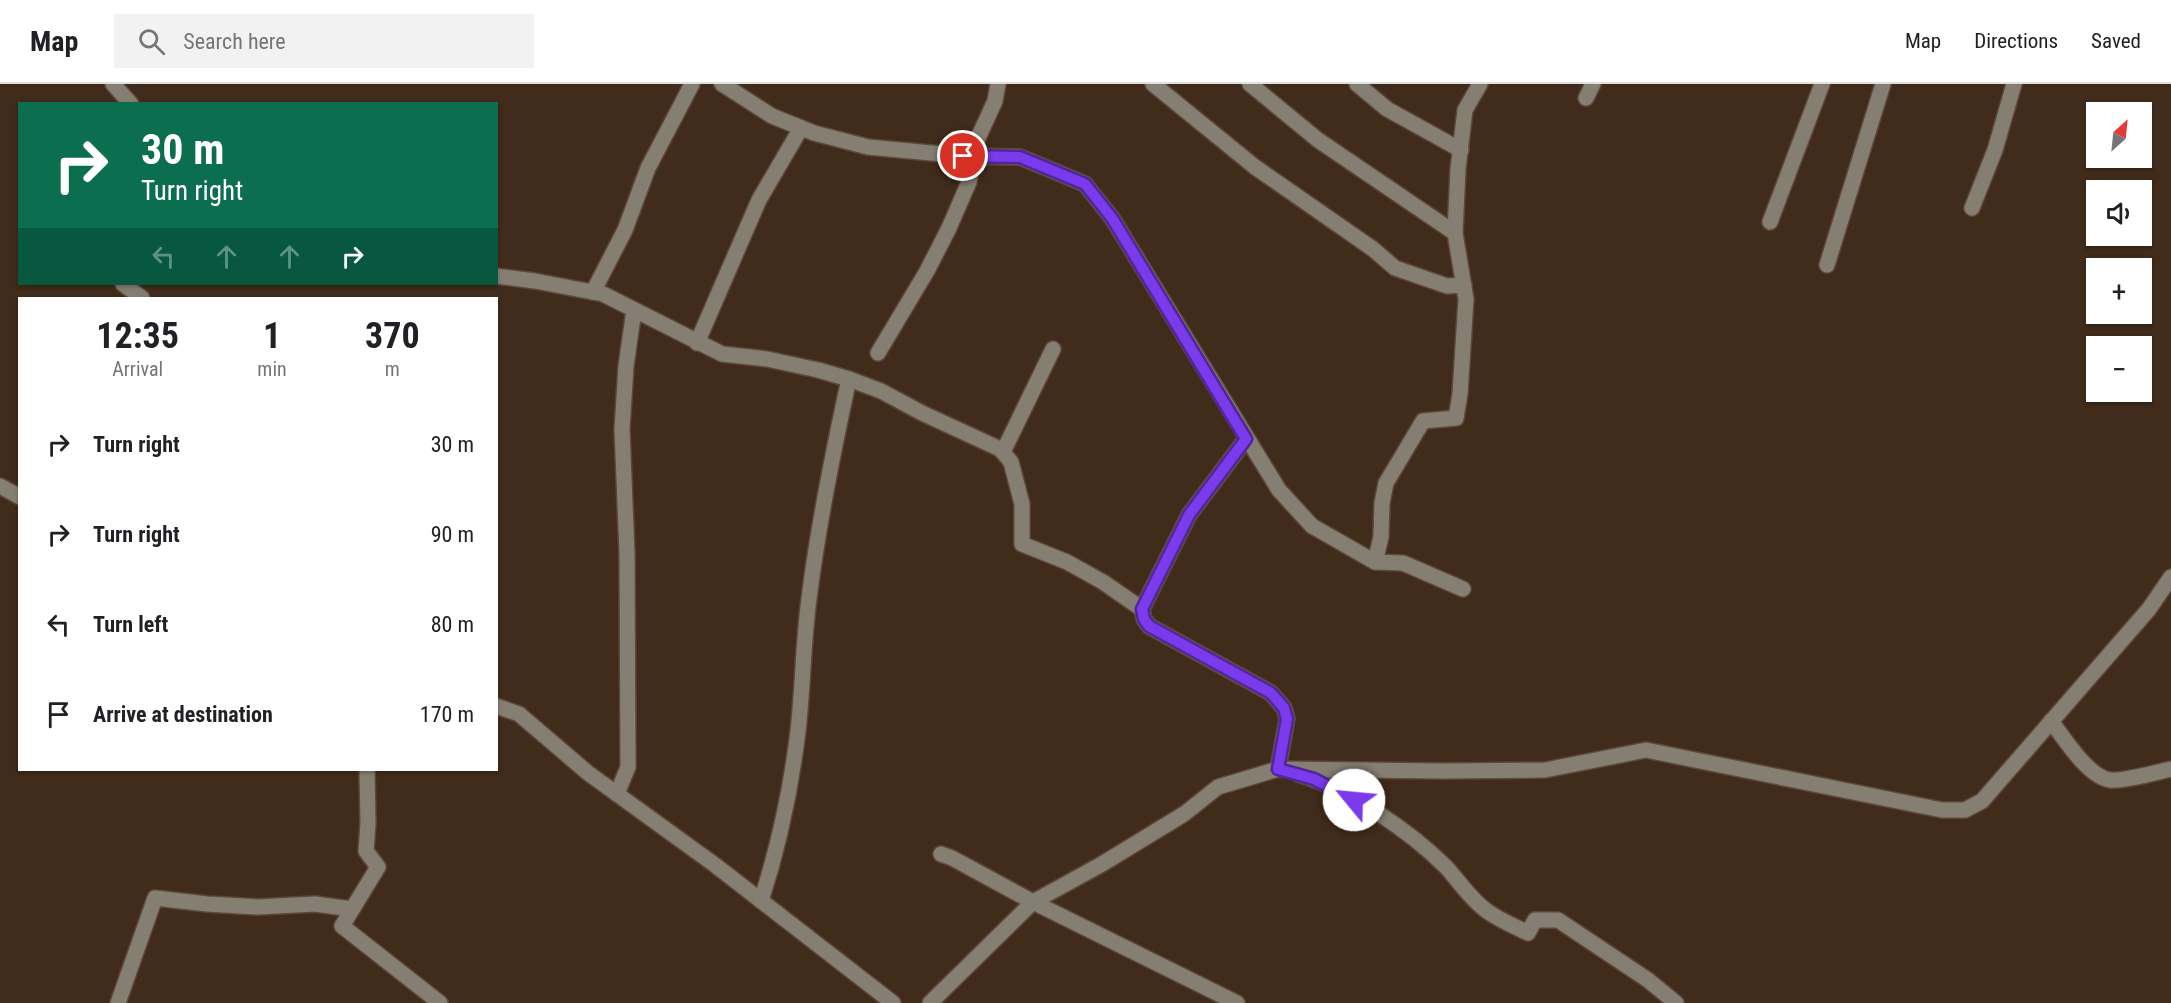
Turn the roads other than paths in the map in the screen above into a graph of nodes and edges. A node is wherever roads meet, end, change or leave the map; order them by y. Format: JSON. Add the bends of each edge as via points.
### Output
{"nodes":[{"id":1,"x":113,"y":84,"type":"edge"},
{"id":2,"x":692,"y":84,"type":"edge"},
{"id":3,"x":722,"y":84,"type":"edge"},
{"id":4,"x":998,"y":84,"type":"edge"},
{"id":5,"x":1153,"y":84,"type":"edge"},
{"id":6,"x":1250,"y":84,"type":"edge"},
{"id":7,"x":1357,"y":84,"type":"edge"},
{"id":8,"x":1480,"y":84,"type":"edge"},
{"id":9,"x":1822,"y":84,"type":"edge"},
{"id":10,"x":1882,"y":84,"type":"edge"},
{"id":11,"x":2014,"y":84,"type":"edge"},
{"id":12,"x":129,"y":102,"type":"edge"},
{"id":13,"x":801,"y":128,"type":"junction"},
{"id":14,"x":1461,"y":150,"type":"junction"},
{"id":15,"x":974,"y":155,"type":"junction"},
{"id":16,"x":1972,"y":207,"type":"dead end"},
{"id":17,"x":1770,"y":222,"type":"dead end"},
{"id":18,"x":1455,"y":233,"type":"junction"},
{"id":19,"x":1827,"y":265,"type":"dead end"},
{"id":20,"x":498,"y":276,"type":"edge"},
{"id":21,"x":124,"y":285,"type":"edge"},
{"id":22,"x":1464,"y":285,"type":"junction"},
{"id":23,"x":593,"y":292,"type":"junction"},
{"id":24,"x":141,"y":297,"type":"edge"},
{"id":25,"x":634,"y":310,"type":"junction"},
{"id":26,"x":697,"y":343,"type":"junction"},
{"id":27,"x":1053,"y":349,"type":"dead end"},
{"id":28,"x":878,"y":353,"type":"dead end"},
{"id":29,"x":849,"y":379,"type":"junction"},
{"id":30,"x":1246,"y":439,"type":"junction"},
{"id":31,"x":1003,"y":452,"type":"junction"},
{"id":32,"x":0,"y":486,"type":"edge"},
{"id":33,"x":18,"y":496,"type":"edge"},
{"id":34,"x":1375,"y":562,"type":"junction"},
{"id":35,"x":2171,"y":577,"type":"edge"},
{"id":36,"x":1463,"y":588,"type":"dead end"},
{"id":37,"x":1142,"y":609,"type":"junction"},
{"id":38,"x":498,"y":707,"type":"edge"},
{"id":39,"x":2050,"y":721,"type":"junction"},
{"id":40,"x":1278,"y":769,"type":"junction"},
{"id":41,"x":2171,"y":769,"type":"edge"},
{"id":42,"x":367,"y":771,"type":"edge"},
{"id":43,"x":617,"y":794,"type":"junction"},
{"id":44,"x":941,"y":855,"type":"dead end"},
{"id":45,"x":761,"y":901,"type":"junction"},
{"id":46,"x":1034,"y":902,"type":"junction"},
{"id":47,"x":352,"y":909,"type":"junction"},
{"id":48,"x":118,"y":1003,"type":"edge"},
{"id":49,"x":440,"y":1003,"type":"edge"},
{"id":50,"x":893,"y":1003,"type":"edge"},
{"id":51,"x":930,"y":1003,"type":"edge"},
{"id":52,"x":1237,"y":1003,"type":"edge"},
{"id":53,"x":1676,"y":1003,"type":"edge"}],
"edges":[{"from":1,"to":12,"type":"street"},
{"from":2,"to":23,"type":"street","via":[[648,168],[626,230]]},
{"from":3,"to":13,"type":"street","via":[[772,116]]},
{"from":4,"to":15,"type":"street"},
{"from":5,"to":22,"type":"street","via":[[1255,167],[1395,268],[1446,286]]},
{"from":6,"to":18,"type":"street","via":[[1318,140]]},
{"from":7,"to":14,"type":"street","via":[[1387,109]]},
{"from":8,"to":14,"type":"street","via":[[1465,110]]},
{"from":9,"to":17,"type":"street"},
{"from":10,"to":19,"type":"street"},
{"from":11,"to":16,"type":"street","via":[[1995,150]]},
{"from":13,"to":15,"type":"street","via":[[868,147]]},
{"from":13,"to":26,"type":"street","via":[[759,200]]},
{"from":14,"to":18,"type":"street"},
{"from":15,"to":28,"type":"street","via":[[969,182],[949,228]]},
{"from":15,"to":30,"type":"street","via":[[1020,157],[1085,184],[1112,218]]},
{"from":18,"to":22,"type":"street"},
{"from":20,"to":23,"type":"street"},
{"from":21,"to":24,"type":"street"},
{"from":22,"to":34,"type":"street","via":[[1464,339],[1456,418],[1422,421],[1386,483]]},
{"from":23,"to":25,"type":"street"},
{"from":25,"to":26,"type":"street"},
{"from":25,"to":43,"type":"street","via":[[622,429],[628,767]]},
{"from":26,"to":29,"type":"street","via":[[722,354],[766,359]]},
{"from":27,"to":31,"type":"street"},
{"from":29,"to":31,"type":"street"},
{"from":29,"to":45,"type":"street","via":[[819,520],[790,791]]},
{"from":30,"to":34,"type":"street","via":[[1279,490],[1312,526]]},
{"from":30,"to":37,"type":"street","via":[[1189,515]]},
{"from":31,"to":37,"type":"street","via":[[1011,462],[1022,504],[1022,544],[1067,562]]},
{"from":32,"to":33,"type":"street"},
{"from":34,"to":36,"type":"street","via":[[1403,563]]},
{"from":35,"to":39,"type":"street","via":[[2149,609]]},
{"from":37,"to":40,"type":"street","via":[[1149,626],[1271,693],[1284,708],[1287,719]]},
{"from":38,"to":43,"type":"street","via":[[519,714]]},
{"from":39,"to":40,"type":"street","via":[[1982,801],[1965,810],[1942,810],[1646,750],[1545,770]]},
{"from":39,"to":41,"type":"street","via":[[2091,771],[2101,777],[2111,780]]},
{"from":40,"to":46,"type":"street","via":[[1218,787],[1184,814]]},
{"from":40,"to":53,"type":"street","via":[[1314,779],[1375,811],[1444,866],[1486,910],[1528,933],[1535,920],[1558,920]]},
{"from":42,"to":47,"type":"street","via":[[366,851],[378,867]]},
{"from":43,"to":45,"type":"street"},
{"from":44,"to":46,"type":"street"},
{"from":45,"to":50,"type":"street"},
{"from":46,"to":51,"type":"street"},
{"from":46,"to":52,"type":"street"},
{"from":47,"to":48,"type":"street","via":[[315,904],[258,907],[155,898]]},
{"from":47,"to":49,"type":"street","via":[[342,926]]}]}
